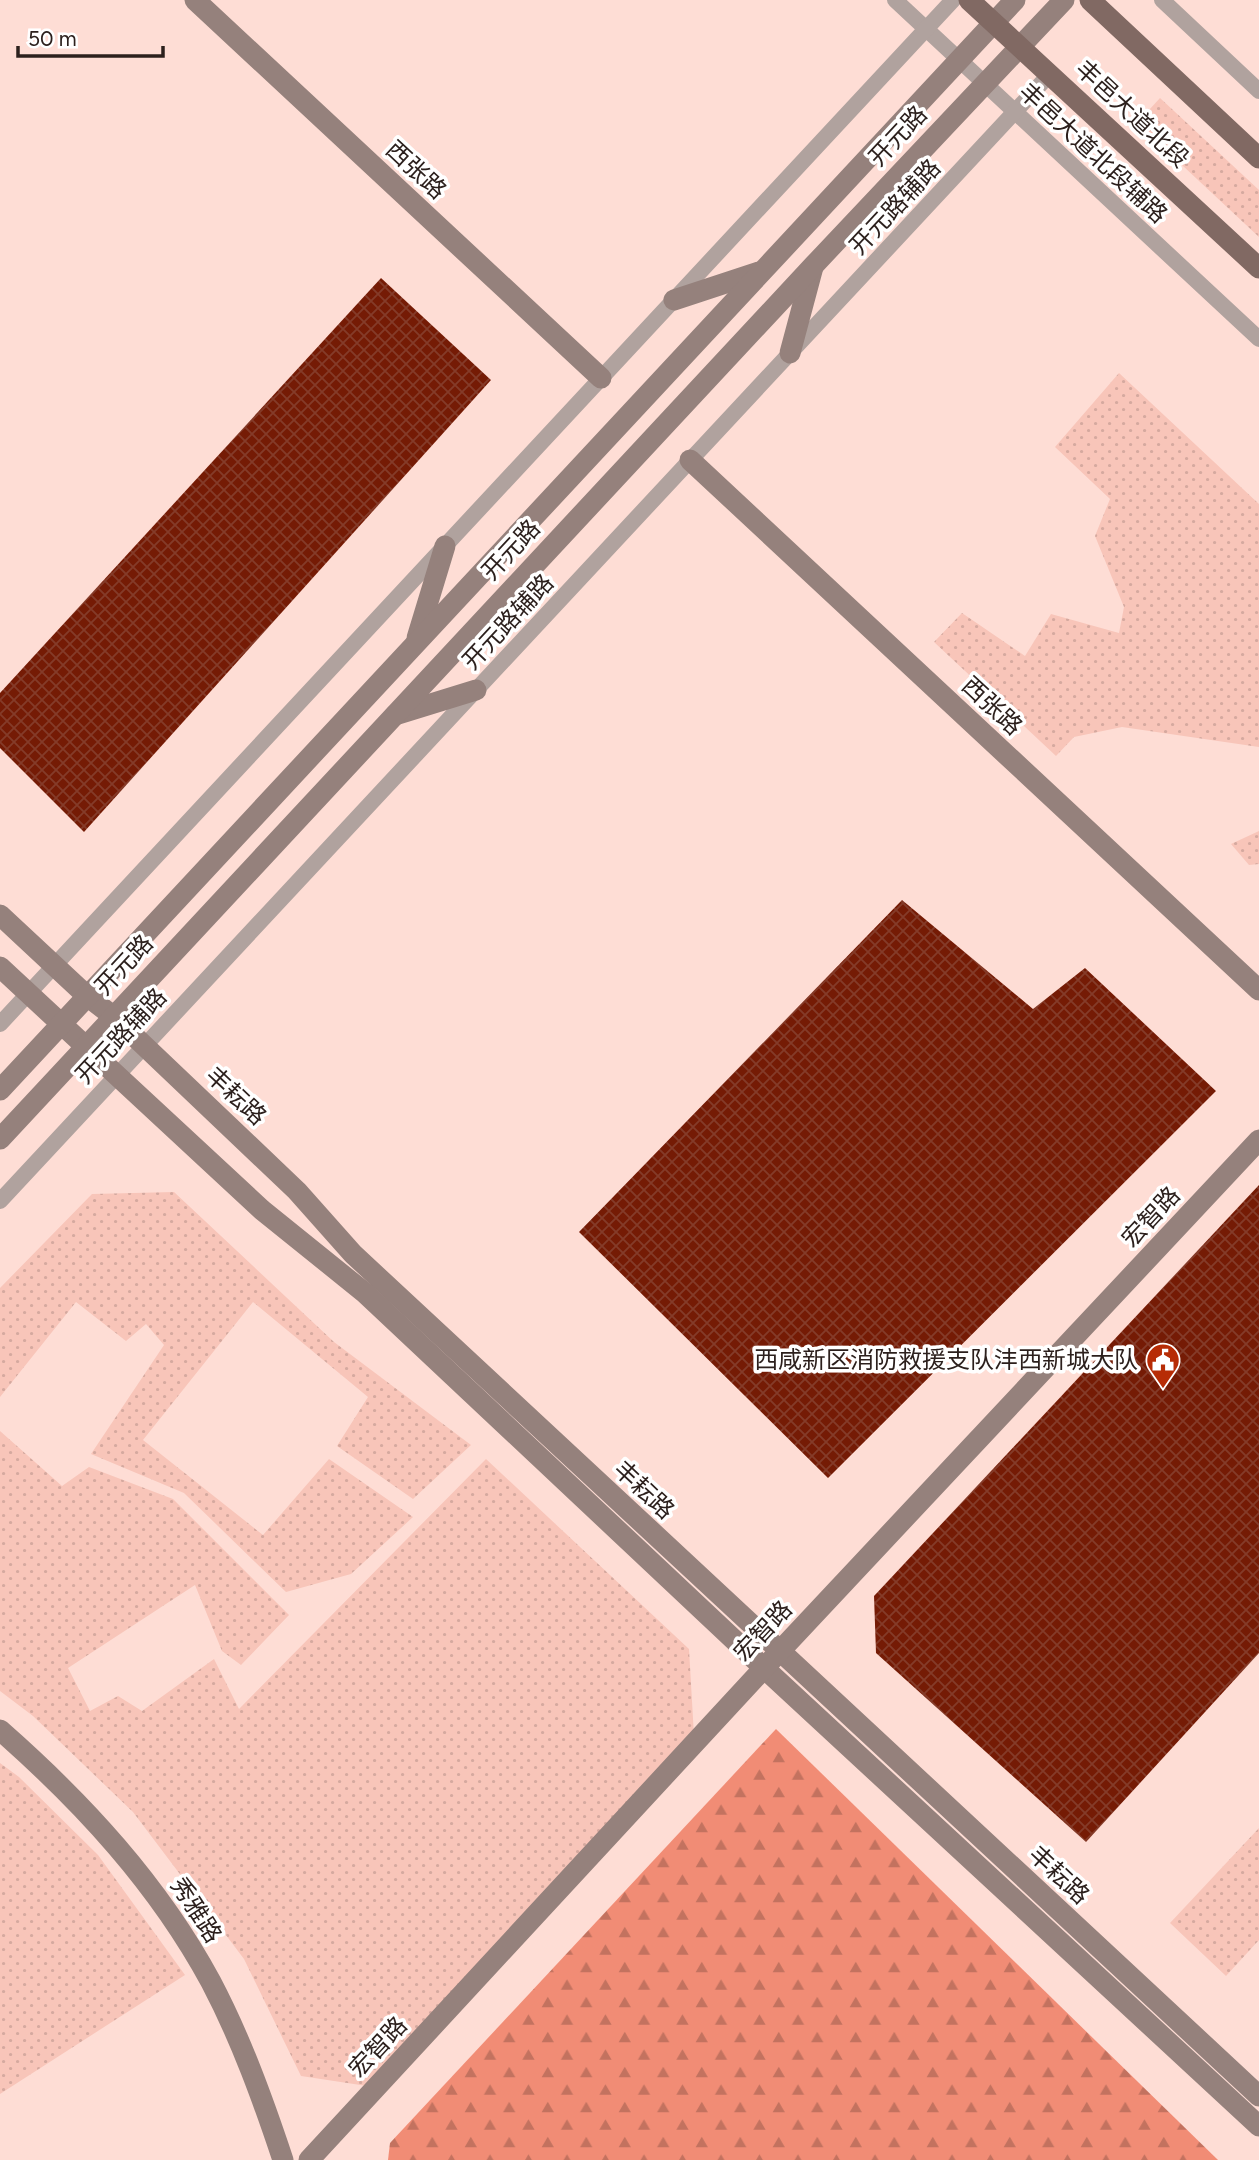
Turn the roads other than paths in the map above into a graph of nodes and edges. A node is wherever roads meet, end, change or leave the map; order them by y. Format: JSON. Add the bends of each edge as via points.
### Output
{"nodes":[{"id":1,"x":195,"y":0,"type":"edge"},
{"id":2,"x":895,"y":0,"type":"edge"},
{"id":3,"x":953,"y":0,"type":"edge"},
{"id":4,"x":969,"y":0,"type":"edge"},
{"id":5,"x":1015,"y":0,"type":"edge"},
{"id":6,"x":1064,"y":0,"type":"edge"},
{"id":7,"x":1090,"y":0,"type":"edge"},
{"id":8,"x":1161,"y":0,"type":"edge"},
{"id":9,"x":994,"y":23,"type":"junction"},
{"id":10,"x":926,"y":29,"type":"junction"},
{"id":11,"x":1020,"y":46,"type":"junction"},
{"id":12,"x":959,"y":59,"type":"junction"},
{"id":13,"x":1050,"y":74,"type":"junction"},
{"id":14,"x":984,"y":83,"type":"junction"},
{"id":15,"x":1259,"y":91,"type":"edge"},
{"id":16,"x":1015,"y":112,"type":"junction"},
{"id":17,"x":1259,"y":158,"type":"edge"},
{"id":18,"x":814,"y":265,"type":"junction"},
{"id":19,"x":1259,"y":268,"type":"edge"},
{"id":20,"x":761,"y":272,"type":"junction"},
{"id":21,"x":674,"y":300,"type":"junction"},
{"id":22,"x":1259,"y":339,"type":"edge"},
{"id":23,"x":790,"y":353,"type":"junction"},
{"id":24,"x":601,"y":378,"type":"junction"},
{"id":25,"x":690,"y":460,"type":"junction"},
{"id":26,"x":445,"y":546,"type":"junction"},
{"id":27,"x":416,"y":643,"type":"junction"},
{"id":28,"x":476,"y":690,"type":"junction"},
{"id":29,"x":393,"y":715,"type":"junction"},
{"id":30,"x":0,"y":915,"type":"edge"},
{"id":31,"x":54,"y":966,"type":"junction"},
{"id":32,"x":0,"y":967,"type":"edge"},
{"id":33,"x":1259,"y":990,"type":"edge"},
{"id":34,"x":28,"y":993,"type":"junction"},
{"id":35,"x":87,"y":996,"type":"junction"},
{"id":36,"x":113,"y":1016,"type":"junction"},
{"id":37,"x":0,"y":1024,"type":"edge"},
{"id":38,"x":61,"y":1025,"type":"junction"},
{"id":39,"x":87,"y":1045,"type":"junction"},
{"id":40,"x":144,"y":1045,"type":"junction"},
{"id":41,"x":117,"y":1074,"type":"junction"},
{"id":42,"x":0,"y":1090,"type":"edge"},
{"id":43,"x":0,"y":1139,"type":"edge"},
{"id":44,"x":1259,"y":1140,"type":"edge"},
{"id":45,"x":0,"y":1201,"type":"edge"},
{"id":46,"x":780,"y":1651,"type":"junction"},
{"id":47,"x":764,"y":1668,"type":"junction"},
{"id":48,"x":0,"y":1730,"type":"edge"},
{"id":49,"x":1259,"y":2096,"type":"edge"},
{"id":50,"x":1259,"y":2126,"type":"edge"},
{"id":51,"x":283,"y":2160,"type":"edge"},
{"id":52,"x":309,"y":2160,"type":"edge"}],
"edges":[{"from":1,"to":24,"type":"street","name":"西张路"},
{"from":2,"to":10,"type":"street","name":"丰邑大道北段辅路"},
{"from":3,"to":10,"type":"street"},
{"from":4,"to":9,"type":"main road","name":"丰邑大道北段"},
{"from":5,"to":9,"type":"street","name":"开元路"},
{"from":6,"to":11,"type":"street","name":"开元路"},
{"from":7,"to":17,"type":"main road"},
{"from":8,"to":15,"type":"street"},
{"from":9,"to":11,"type":"main road","name":"丰邑大道北段"},
{"from":9,"to":12,"type":"street","name":"开元路"},
{"from":10,"to":12,"type":"street","name":"丰邑大道北段辅路"},
{"from":10,"to":21,"type":"street"},
{"from":11,"to":13,"type":"main road","name":"丰邑大道北段"},
{"from":11,"to":14,"type":"street","name":"开元路"},
{"from":12,"to":14,"type":"street","name":"丰邑大道北段辅路"},
{"from":12,"to":20,"type":"street","name":"开元路"},
{"from":13,"to":16,"type":"street","name":"开元路辅路"},
{"from":13,"to":19,"type":"main road","name":"丰邑大道北段"},
{"from":14,"to":16,"type":"street","name":"丰邑大道北段辅路"},
{"from":14,"to":18,"type":"street","name":"开元路"},
{"from":16,"to":22,"type":"street","name":"丰邑大道北段辅路"},
{"from":16,"to":23,"type":"street","name":"开元路辅路"},
{"from":18,"to":23,"type":"street"},
{"from":18,"to":29,"type":"street","name":"开元路"},
{"from":20,"to":21,"type":"street"},
{"from":20,"to":27,"type":"street","name":"开元路"},
{"from":21,"to":24,"type":"street"},
{"from":23,"to":25,"type":"street","name":"开元路辅路"},
{"from":24,"to":26,"type":"street"},
{"from":25,"to":28,"type":"street","name":"开元路辅路"},
{"from":25,"to":33,"type":"street","name":"西张路"},
{"from":26,"to":27,"type":"street"},
{"from":26,"to":31,"type":"street"},
{"from":27,"to":35,"type":"street","name":"开元路"},
{"from":28,"to":29,"type":"street"},
{"from":28,"to":40,"type":"street","name":"开元路辅路"},
{"from":29,"to":36,"type":"street","name":"开元路"},
{"from":30,"to":31,"type":"street","name":"丰耘路"},
{"from":31,"to":34,"type":"street"},
{"from":31,"to":35,"type":"street","name":"丰耘路"},
{"from":32,"to":34,"type":"street","name":"丰耘路"},
{"from":34,"to":37,"type":"street"},
{"from":34,"to":38,"type":"street","name":"丰耘路"},
{"from":35,"to":36,"type":"street","name":"丰耘路"},
{"from":35,"to":38,"type":"street","name":"开元路"},
{"from":36,"to":39,"type":"street","name":"开元路"},
{"from":36,"to":40,"type":"street","name":"丰耘路"},
{"from":38,"to":39,"type":"street","name":"丰耘路"},
{"from":38,"to":42,"type":"street","name":"开元路"},
{"from":39,"to":41,"type":"street","name":"丰耘路"},
{"from":39,"to":43,"type":"street","name":"开元路"},
{"from":40,"to":41,"type":"street","name":"开元路辅路"},
{"from":40,"to":46,"type":"street","name":"丰耘路","via":[[297,1191],[353,1254]]},
{"from":41,"to":45,"type":"street","name":"开元路辅路"},
{"from":41,"to":47,"type":"street","name":"丰耘路","via":[[262,1210],[365,1293]]},
{"from":44,"to":46,"type":"street","name":"宏智路"},
{"from":46,"to":47,"type":"street","name":"宏智路"},
{"from":46,"to":49,"type":"street","name":"丰耘路"},
{"from":47,"to":50,"type":"street","name":"丰耘路"},
{"from":47,"to":52,"type":"street","name":"宏智路"},
{"from":48,"to":51,"type":"street","name":"秀雅路","via":[[116,1844],[184,1938],[211,1983],[254,2077]]}]}
